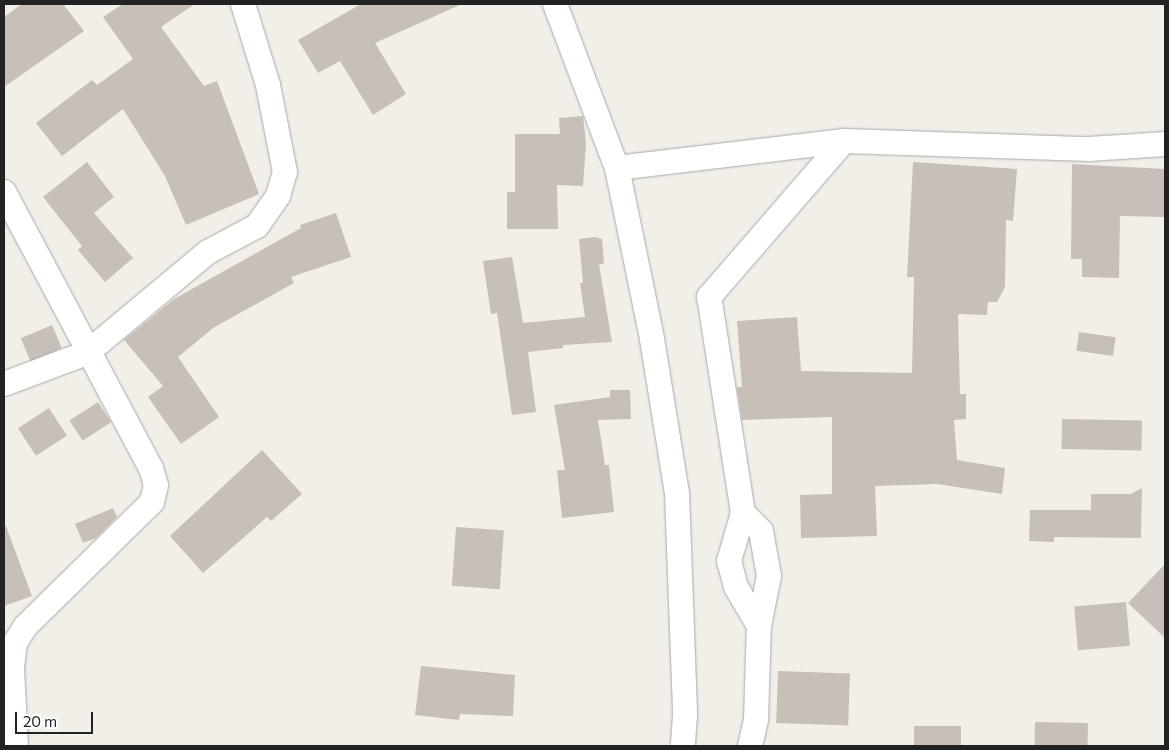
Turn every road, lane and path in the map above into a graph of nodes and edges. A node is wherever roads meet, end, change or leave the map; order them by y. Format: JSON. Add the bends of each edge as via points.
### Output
{"nodes":[{"id":1,"x":243,"y":4,"type":"edge"},
{"id":2,"x":554,"y":4,"type":"edge"},
{"id":3,"x":844,"y":141,"type":"junction"},
{"id":4,"x":1165,"y":144,"type":"edge"},
{"id":5,"x":617,"y":168,"type":"junction"},
{"id":6,"x":4,"y":192,"type":"edge"},
{"id":7,"x":87,"y":353,"type":"junction"},
{"id":8,"x":4,"y":384,"type":"edge"},
{"id":9,"x":743,"y":513,"type":"junction"},
{"id":10,"x":759,"y":626,"type":"junction"},
{"id":11,"x":16,"y":746,"type":"edge"},
{"id":12,"x":683,"y":746,"type":"edge"},
{"id":13,"x":750,"y":746,"type":"edge"}],
"edges":[{"from":1,"to":7,"type":"street","via":[[268,85],[284,172],[278,196],[256,226],[208,252]]},
{"from":2,"to":5,"type":"street"},
{"from":3,"to":4,"type":"street","via":[[1089,149]]},
{"from":3,"to":5,"type":"street"},
{"from":3,"to":9,"type":"street","via":[[709,298]]},
{"from":5,"to":12,"type":"street","via":[[652,339],[677,493],[685,715]]},
{"from":6,"to":7,"type":"street"},
{"from":7,"to":8,"type":"street"},
{"from":7,"to":11,"type":"street","via":[[151,468],[156,484],[152,502],[25,626],[15,643],[12,669]]},
{"from":9,"to":10,"type":"street","via":[[761,531],[769,576]]},
{"from":9,"to":10,"type":"street","via":[[729,562],[736,587]]},
{"from":10,"to":13,"type":"street","via":[[756,719]]}]}
